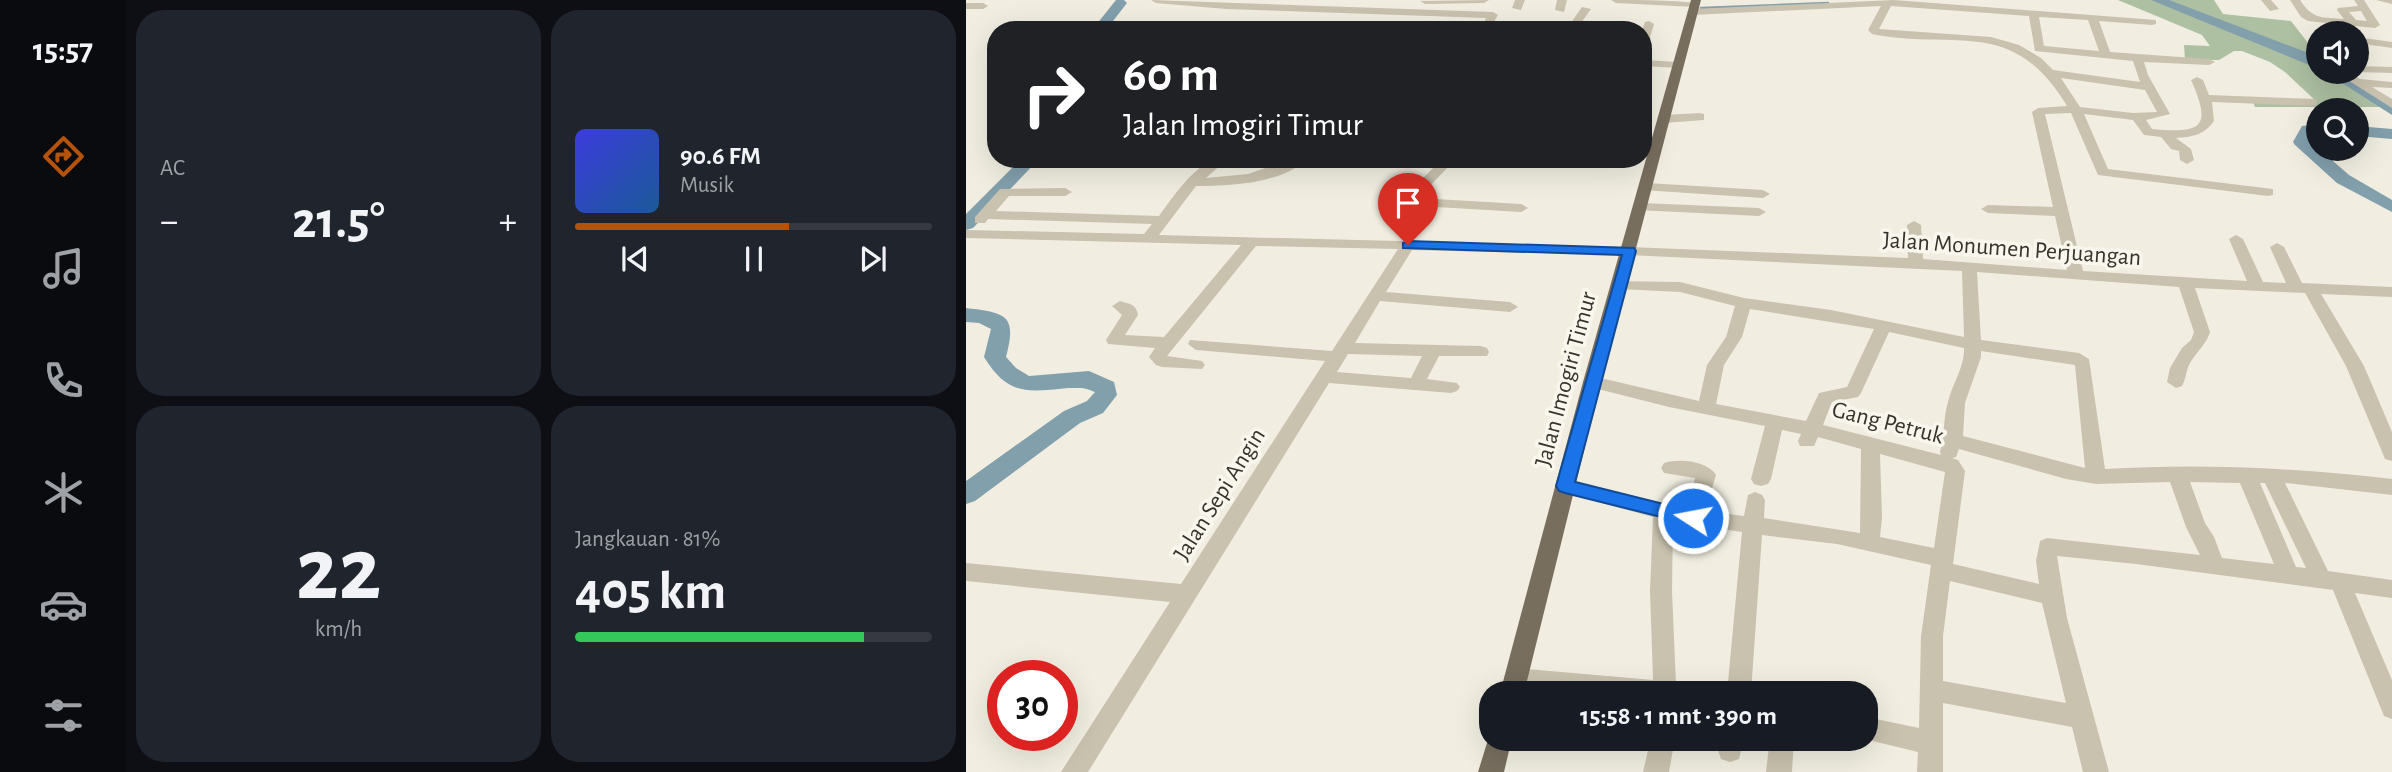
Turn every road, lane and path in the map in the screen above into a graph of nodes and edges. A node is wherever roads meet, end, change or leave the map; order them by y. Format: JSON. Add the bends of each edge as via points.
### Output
{"nodes":[{"id":1,"x":1156,"y":0,"type":"edge"},
{"id":2,"x":1484,"y":0,"type":"edge"},
{"id":3,"x":1616,"y":0,"type":"edge"},
{"id":4,"x":2041,"y":0,"type":"edge"},
{"id":5,"x":2266,"y":0,"type":"edge"},
{"id":6,"x":2295,"y":0,"type":"edge"},
{"id":7,"x":2381,"y":0,"type":"edge"},
{"id":8,"x":1181,"y":1,"type":"edge"},
{"id":9,"x":1426,"y":1,"type":"edge"},
{"id":10,"x":1888,"y":1,"type":"edge"},
{"id":11,"x":1831,"y":2,"type":"edge"},
{"id":12,"x":2392,"y":2,"type":"edge"},
{"id":13,"x":1941,"y":3,"type":"edge"},
{"id":14,"x":2362,"y":4,"type":"edge"},
{"id":15,"x":966,"y":6,"type":"edge"},
{"id":16,"x":983,"y":6,"type":"dead end"},
{"id":17,"x":1695,"y":6,"type":"edge"},
{"id":18,"x":1586,"y":9,"type":"dead end"},
{"id":19,"x":2274,"y":9,"type":"dead end"},
{"id":20,"x":1412,"y":13,"type":"junction"},
{"id":21,"x":1475,"y":14,"type":"junction"},
{"id":22,"x":2038,"y":15,"type":"junction"},
{"id":23,"x":2093,"y":19,"type":"junction"},
{"id":24,"x":1490,"y":21,"type":"edge"},
{"id":25,"x":1577,"y":21,"type":"edge"},
{"id":26,"x":2317,"y":21,"type":"edge"},
{"id":27,"x":2351,"y":21,"type":"edge"},
{"id":28,"x":2152,"y":22,"type":"dead end"},
{"id":29,"x":2369,"y":24,"type":"edge"},
{"id":30,"x":2375,"y":25,"type":"junction"},
{"id":31,"x":2386,"y":28,"type":"dead end"},
{"id":32,"x":2369,"y":42,"type":"edge"},
{"id":33,"x":2392,"y":45,"type":"edge"},
{"id":34,"x":2017,"y":47,"type":"junction"},
{"id":35,"x":2039,"y":48,"type":"junction"},
{"id":36,"x":2106,"y":55,"type":"junction"},
{"id":37,"x":2138,"y":58,"type":"junction"},
{"id":38,"x":2209,"y":62,"type":"dead end"},
{"id":39,"x":1652,"y":64,"type":"edge"},
{"id":40,"x":1678,"y":65,"type":"junction"},
{"id":41,"x":2392,"y":70,"type":"edge"},
{"id":42,"x":2051,"y":73,"type":"junction"},
{"id":43,"x":2369,"y":73,"type":"edge"},
{"id":44,"x":2369,"y":78,"type":"edge"},
{"id":45,"x":2197,"y":80,"type":"dead end"},
{"id":46,"x":2368,"y":84,"type":"edge"},
{"id":47,"x":2392,"y":85,"type":"edge"},
{"id":48,"x":2148,"y":87,"type":"junction"},
{"id":49,"x":2203,"y":98,"type":"junction"},
{"id":50,"x":2306,"y":101,"type":"edge"},
{"id":51,"x":2122,"y":103,"type":"dead end"},
{"id":52,"x":2157,"y":104,"type":"junction"},
{"id":53,"x":2392,"y":104,"type":"edge"},
{"id":54,"x":2077,"y":111,"type":"junction"},
{"id":55,"x":2136,"y":116,"type":"junction"},
{"id":56,"x":1700,"y":117,"type":"dead end"},
{"id":57,"x":1664,"y":119,"type":"junction"},
{"id":58,"x":2166,"y":135,"type":"junction"},
{"id":59,"x":2187,"y":160,"type":"dead end"},
{"id":60,"x":1652,"y":167,"type":"edge"},
{"id":61,"x":1210,"y":168,"type":"edge"},
{"id":62,"x":1282,"y":168,"type":"edge"},
{"id":63,"x":1441,"y":168,"type":"edge"},
{"id":64,"x":1652,"y":168,"type":"edge"},
{"id":65,"x":1192,"y":182,"type":"junction"},
{"id":66,"x":1647,"y":187,"type":"junction"},
{"id":67,"x":1065,"y":192,"type":"dead end"},
{"id":68,"x":2268,"y":192,"type":"dead end"},
{"id":69,"x":1763,"y":194,"type":"dead end"},
{"id":70,"x":1642,"y":207,"type":"junction"},
{"id":71,"x":1521,"y":208,"type":"dead end"},
{"id":72,"x":1987,"y":209,"type":"dead end"},
{"id":73,"x":1759,"y":212,"type":"dead end"},
{"id":74,"x":2062,"y":212,"type":"junction"},
{"id":75,"x":983,"y":216,"type":"junction"},
{"id":76,"x":1164,"y":219,"type":"junction"},
{"id":77,"x":1914,"y":225,"type":"dead end"},
{"id":78,"x":969,"y":233,"type":"edge"},
{"id":79,"x":1149,"y":239,"type":"junction"},
{"id":80,"x":2236,"y":239,"type":"dead end"},
{"id":81,"x":1252,"y":241,"type":"junction"},
{"id":82,"x":1408,"y":245,"type":"junction"},
{"id":83,"x":2277,"y":247,"type":"dead end"},
{"id":84,"x":1629,"y":251,"type":"junction"},
{"id":85,"x":1916,"y":263,"type":"junction"},
{"id":86,"x":1969,"y":267,"type":"junction"},
{"id":87,"x":2076,"y":275,"type":"junction"},
{"id":88,"x":2185,"y":283,"type":"junction"},
{"id":89,"x":1620,"y":284,"type":"junction"},
{"id":90,"x":2257,"y":286,"type":"junction"},
{"id":91,"x":2303,"y":288,"type":"junction"},
{"id":92,"x":2392,"y":292,"type":"edge"},
{"id":93,"x":1376,"y":296,"type":"junction"},
{"id":94,"x":1744,"y":303,"type":"junction"},
{"id":95,"x":1120,"y":306,"type":"dead end"},
{"id":96,"x":1510,"y":306,"type":"dead end"},
{"id":97,"x":1884,"y":325,"type":"junction"},
{"id":98,"x":1167,"y":344,"type":"junction"},
{"id":99,"x":1196,"y":344,"type":"dead end"},
{"id":100,"x":1972,"y":344,"type":"junction"},
{"id":101,"x":1340,"y":352,"type":"junction"},
{"id":102,"x":1433,"y":352,"type":"junction"},
{"id":103,"x":1480,"y":352,"type":"dead end"},
{"id":104,"x":1196,"y":365,"type":"dead end"},
{"id":105,"x":1324,"y":377,"type":"junction"},
{"id":106,"x":1592,"y":382,"type":"junction"},
{"id":107,"x":2175,"y":382,"type":"dead end"},
{"id":108,"x":1416,"y":384,"type":"junction"},
{"id":109,"x":1451,"y":387,"type":"dead end"},
{"id":110,"x":1706,"y":408,"type":"junction"},
{"id":111,"x":1775,"y":422,"type":"junction"},
{"id":112,"x":2387,"y":428,"type":"edge"},
{"id":113,"x":1809,"y":435,"type":"junction"},
{"id":114,"x":1953,"y":440,"type":"junction"},
{"id":115,"x":1870,"y":444,"type":"junction"},
{"id":116,"x":2392,"y":454,"type":"edge"},
{"id":117,"x":1946,"y":462,"type":"junction"},
{"id":118,"x":1671,"y":468,"type":"dead end"},
{"id":119,"x":2178,"y":475,"type":"junction"},
{"id":120,"x":2247,"y":476,"type":"junction"},
{"id":121,"x":2096,"y":477,"type":"junction"},
{"id":122,"x":2272,"y":477,"type":"junction"},
{"id":123,"x":1565,"y":486,"type":"junction"},
{"id":124,"x":2392,"y":487,"type":"edge"},
{"id":125,"x":1663,"y":512,"type":"junction"},
{"id":126,"x":1693,"y":518,"type":"junction"},
{"id":127,"x":1753,"y":527,"type":"junction"},
{"id":128,"x":1869,"y":543,"type":"junction"},
{"id":129,"x":1942,"y":564,"type":"junction"},
{"id":130,"x":2214,"y":564,"type":"junction"},
{"id":131,"x":969,"y":569,"type":"edge"},
{"id":132,"x":2289,"y":575,"type":"junction"},
{"id":133,"x":2331,"y":581,"type":"junction"},
{"id":134,"x":2392,"y":589,"type":"edge"},
{"id":135,"x":1187,"y":594,"type":"junction"},
{"id":136,"x":2052,"y":596,"type":"junction"},
{"id":137,"x":2383,"y":661,"type":"edge"},
{"id":138,"x":1515,"y":681,"type":"edge"},
{"id":139,"x":1665,"y":681,"type":"edge"},
{"id":140,"x":1740,"y":681,"type":"edge"},
{"id":141,"x":1930,"y":690,"type":"junction"},
{"id":142,"x":2392,"y":708,"type":"edge"},
{"id":143,"x":2080,"y":717,"type":"junction"},
{"id":144,"x":1878,"y":731,"type":"edge"},
{"id":145,"x":1929,"y":742,"type":"junction"},
{"id":146,"x":1497,"y":751,"type":"edge"},
{"id":147,"x":1660,"y":751,"type":"edge"},
{"id":148,"x":1781,"y":751,"type":"edge"},
{"id":149,"x":1074,"y":772,"type":"edge"},
{"id":150,"x":1491,"y":772,"type":"edge"},
{"id":151,"x":1656,"y":772,"type":"edge"},
{"id":152,"x":1779,"y":772,"type":"edge"},
{"id":153,"x":1930,"y":772,"type":"edge"},
{"id":154,"x":2096,"y":772,"type":"edge"}],
"edges":[{"from":1,"to":8,"type":"street"},
{"from":2,"to":9,"type":"street"},
{"from":2,"to":21,"type":"street"},
{"from":3,"to":17,"type":"street"},
{"from":4,"to":22,"type":"street"},
{"from":5,"to":19,"type":"street"},
{"from":6,"to":26,"type":"street","via":[[2308,18]]},
{"from":7,"to":12,"type":"street"},
{"from":8,"to":20,"type":"street"},
{"from":9,"to":20,"type":"street"},
{"from":10,"to":11,"type":"street"},
{"from":10,"to":13,"type":"street","via":[[1926,9]]},
{"from":10,"to":34,"type":"street","via":[[1874,31],[1984,37]]},
{"from":11,"to":17,"type":"street"},
{"from":13,"to":22,"type":"street","via":[[1952,11]]},
{"from":14,"to":27,"type":"street","via":[[2342,10]]},
{"from":14,"to":30,"type":"street"},
{"from":15,"to":16,"type":"street"},
{"from":17,"to":40,"type":"main road","name":"Jalan Imogiri Timur"},
{"from":18,"to":25,"type":"street"},
{"from":20,"to":21,"type":"street","via":[[1455,18]]},
{"from":21,"to":24,"type":"street","via":[[1494,15]]},
{"from":22,"to":23,"type":"street"},
{"from":22,"to":35,"type":"street"},
{"from":23,"to":28,"type":"street"},
{"from":23,"to":36,"type":"street"},
{"from":29,"to":30,"type":"street"},
{"from":30,"to":31,"type":"street"},
{"from":32,"to":33,"type":"street"},
{"from":34,"to":35,"type":"street"},
{"from":34,"to":42,"type":"street"},
{"from":35,"to":36,"type":"street"},
{"from":36,"to":37,"type":"street"},
{"from":37,"to":38,"type":"street"},
{"from":37,"to":48,"type":"street"},
{"from":39,"to":40,"type":"street"},
{"from":40,"to":57,"type":"main road","name":"Jalan Imogiri Timur"},
{"from":41,"to":43,"type":"street"},
{"from":42,"to":48,"type":"street"},
{"from":42,"to":54,"type":"street"},
{"from":44,"to":47,"type":"street"},
{"from":45,"to":49,"type":"street"},
{"from":46,"to":53,"type":"street"},
{"from":48,"to":52,"type":"street"},
{"from":49,"to":50,"type":"street","via":[[2279,96]]},
{"from":49,"to":58,"type":"street","via":[[2210,112],[2202,130]]},
{"from":51,"to":52,"type":"street"},
{"from":52,"to":55,"type":"street","via":[[2164,115]]},
{"from":54,"to":55,"type":"street"},
{"from":54,"to":68,"type":"street","via":[[2103,172]]},
{"from":54,"to":74,"type":"street","via":[[2038,113]]},
{"from":55,"to":58,"type":"street","via":[[2146,132]]},
{"from":56,"to":57,"type":"street"},
{"from":57,"to":60,"type":"main road","name":"Jalan Imogiri Timur"},
{"from":58,"to":59,"type":"street","via":[[2186,149]]},
{"from":61,"to":65,"type":"street"},
{"from":62,"to":65,"type":"street","via":[[1230,181]]},
{"from":63,"to":71,"type":"street","via":[[1407,202]]},
{"from":64,"to":66,"type":"main road","name":"Jalan Imogiri Timur"},
{"from":65,"to":76,"type":"street"},
{"from":66,"to":69,"type":"street"},
{"from":66,"to":70,"type":"main road","name":"Jalan Imogiri Timur"},
{"from":67,"to":75,"type":"street","via":[[1005,192]]},
{"from":70,"to":73,"type":"street"},
{"from":70,"to":84,"type":"main road","name":"Jalan Imogiri Timur"},
{"from":72,"to":74,"type":"street"},
{"from":74,"to":87,"type":"street"},
{"from":75,"to":76,"type":"street"},
{"from":75,"to":78,"type":"street"},
{"from":76,"to":79,"type":"street"},
{"from":77,"to":85,"type":"street"},
{"from":78,"to":79,"type":"street","name":"Jalan Monumen Perjuangan"},
{"from":79,"to":81,"type":"street","name":"Jalan Monumen Perjuangan"},
{"from":80,"to":90,"type":"street"},
{"from":81,"to":82,"type":"street","name":"Jalan Monumen Perjuangan"},
{"from":81,"to":98,"type":"street"},
{"from":82,"to":84,"type":"street","name":"Jalan Monumen Perjuangan"},
{"from":82,"to":93,"type":"street","name":"Jalan Sepi Angin"},
{"from":83,"to":91,"type":"street"},
{"from":84,"to":85,"type":"street","name":"Jalan Monumen Perjuangan"},
{"from":84,"to":89,"type":"main road","name":"Jalan Imogiri Timur"},
{"from":85,"to":86,"type":"street","name":"Jalan Monumen Perjuangan"},
{"from":86,"to":87,"type":"street","name":"Jalan Monumen Perjuangan"},
{"from":86,"to":100,"type":"street"},
{"from":87,"to":88,"type":"street","name":"Jalan Monumen Perjuangan"},
{"from":88,"to":90,"type":"street","name":"Jalan Monumen Perjuangan"},
{"from":88,"to":107,"type":"street","via":[[2202,332]]},
{"from":89,"to":94,"type":"street","via":[[1680,288]]},
{"from":89,"to":106,"type":"main road","name":"Jalan Imogiri Timur"},
{"from":90,"to":91,"type":"street","name":"Jalan Monumen Perjuangan"},
{"from":91,"to":92,"type":"street","name":"Jalan Monumen Perjuangan"},
{"from":91,"to":112,"type":"street","via":[[2355,366]]},
{"from":93,"to":96,"type":"street"},
{"from":93,"to":101,"type":"street","name":"Jalan Sepi Angin"},
{"from":94,"to":97,"type":"street"},
{"from":94,"to":110,"type":"street","via":[[1734,337],[1716,365]]},
{"from":95,"to":98,"type":"street","via":[[1129,309],[1130,315],[1114,340]]},
{"from":97,"to":100,"type":"street"},
{"from":97,"to":113,"type":"street","via":[[1852,393],[1825,397]]},
{"from":98,"to":104,"type":"street","via":[[1158,360]]},
{"from":99,"to":101,"type":"street"},
{"from":100,"to":114,"type":"street","via":[[1973,356],[1956,403]]},
{"from":100,"to":121,"type":"street","via":[[2082,361]]},
{"from":101,"to":102,"type":"street"},
{"from":101,"to":105,"type":"street","name":"Jalan Sepi Angin"},
{"from":102,"to":103,"type":"street"},
{"from":102,"to":108,"type":"street"},
{"from":105,"to":108,"type":"street"},
{"from":105,"to":135,"type":"street","name":"Jalan Sepi Angin"},
{"from":106,"to":110,"type":"street","name":"Gang Petruk"},
{"from":106,"to":123,"type":"main road","name":"Jalan Imogiri Timur"},
{"from":108,"to":109,"type":"street"},
{"from":110,"to":111,"type":"street","name":"Gang Petruk"},
{"from":111,"to":113,"type":"street","name":"Gang Petruk"},
{"from":111,"to":127,"type":"street"},
{"from":112,"to":116,"type":"street"},
{"from":113,"to":115,"type":"street","name":"Gang Petruk"},
{"from":114,"to":117,"type":"street"},
{"from":114,"to":121,"type":"street"},
{"from":115,"to":117,"type":"street","name":"Gang Petruk"},
{"from":115,"to":128,"type":"street"},
{"from":117,"to":129,"type":"street","name":"Gang Petruk","via":[[1955,471]]},
{"from":118,"to":126,"type":"street","via":[[1706,475]]},
{"from":119,"to":120,"type":"street"},
{"from":119,"to":121,"type":"street"},
{"from":119,"to":130,"type":"street"},
{"from":120,"to":122,"type":"street"},
{"from":120,"to":132,"type":"street"},
{"from":122,"to":124,"type":"street","via":[[2304,476]]},
{"from":122,"to":133,"type":"street"},
{"from":123,"to":125,"type":"street"},
{"from":123,"to":138,"type":"main road","name":"Jalan Imogiri Timur"},
{"from":125,"to":126,"type":"street"},
{"from":125,"to":139,"type":"street"},
{"from":126,"to":127,"type":"street"},
{"from":127,"to":128,"type":"street"},
{"from":127,"to":140,"type":"street"},
{"from":128,"to":129,"type":"street"},
{"from":129,"to":136,"type":"street"},
{"from":129,"to":141,"type":"street","name":"Gang Petruk"},
{"from":130,"to":132,"type":"street"},
{"from":130,"to":136,"type":"street","via":[[2047,547]]},
{"from":131,"to":135,"type":"street"},
{"from":132,"to":133,"type":"street"},
{"from":133,"to":134,"type":"street"},
{"from":133,"to":137,"type":"street"},
{"from":135,"to":149,"type":"street","name":"Jalan Sepi Angin"},
{"from":136,"to":143,"type":"street"},
{"from":137,"to":142,"type":"street"},
{"from":141,"to":143,"type":"street"},
{"from":141,"to":145,"type":"street","name":"Gang Petruk"},
{"from":143,"to":154,"type":"street"},
{"from":144,"to":145,"type":"street"},
{"from":145,"to":153,"type":"street","name":"Gang Petruk"},
{"from":146,"to":150,"type":"main road"},
{"from":147,"to":151,"type":"street"},
{"from":148,"to":152,"type":"street"}]}
